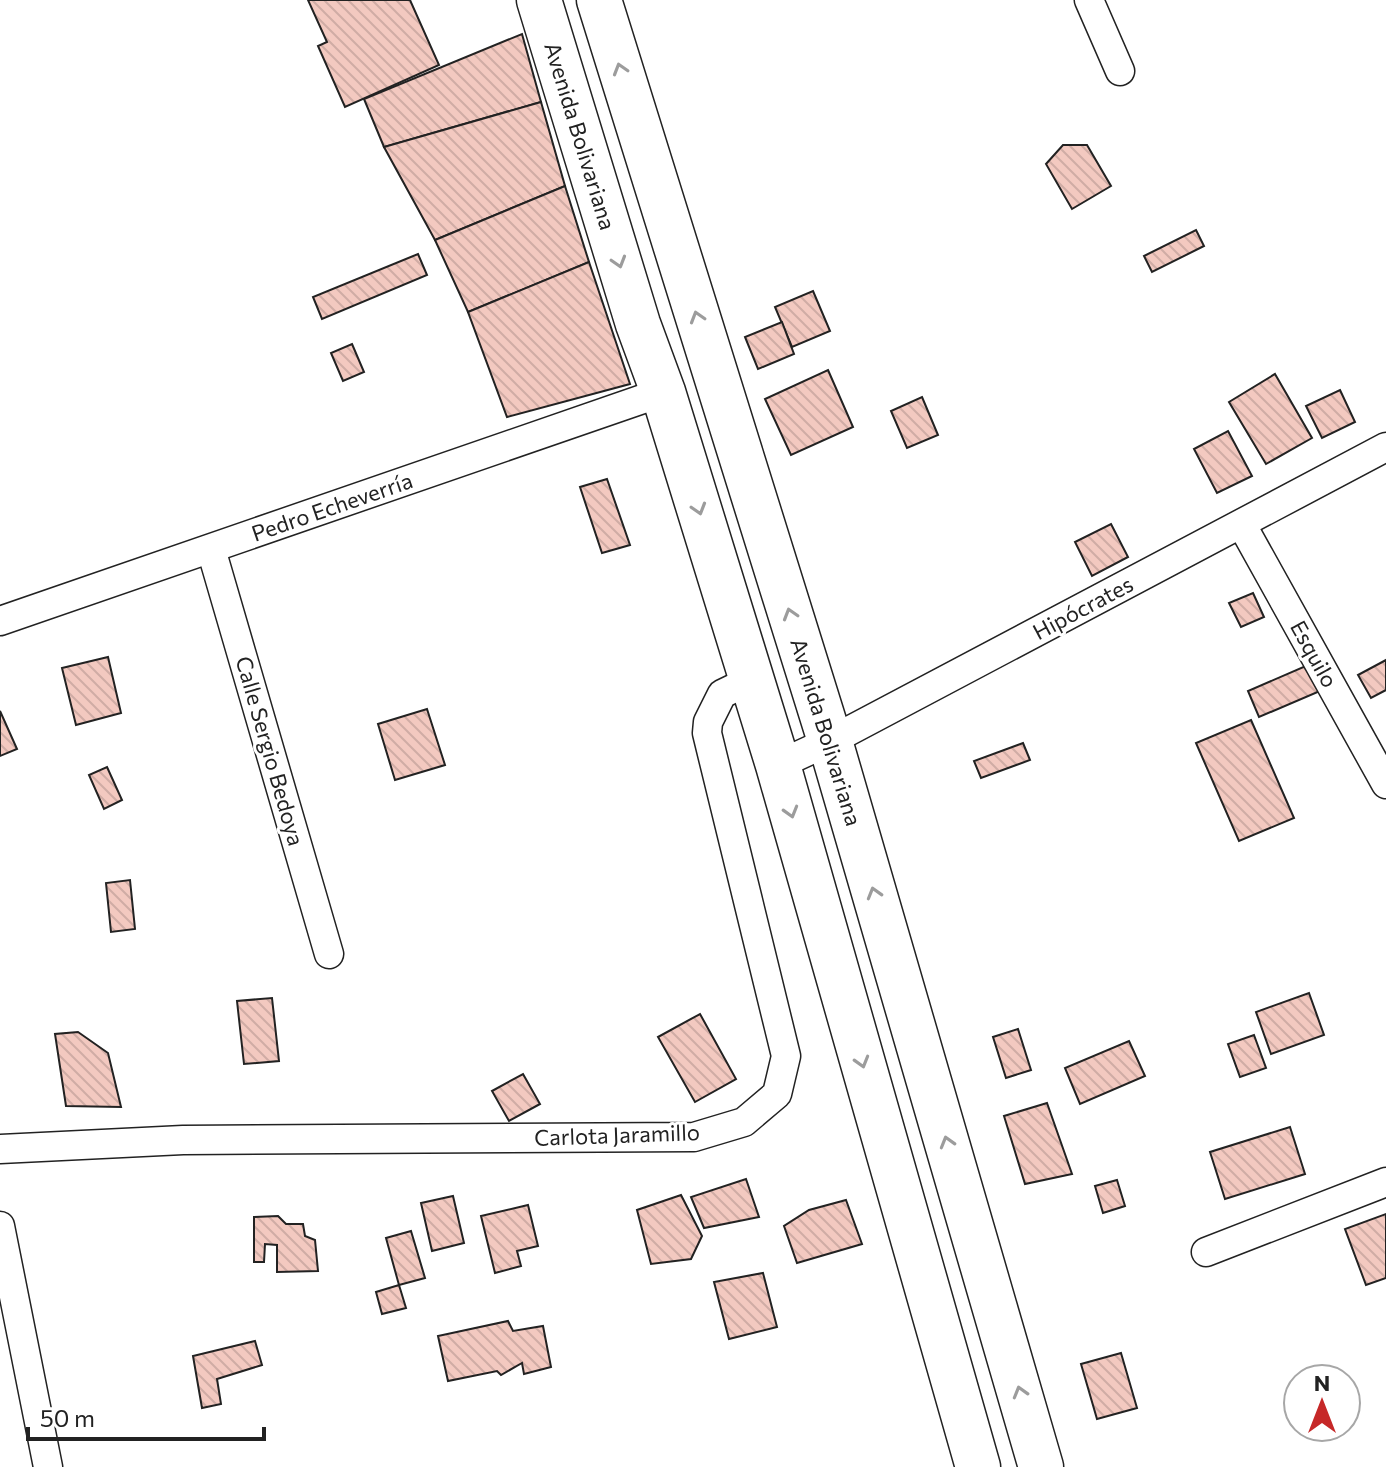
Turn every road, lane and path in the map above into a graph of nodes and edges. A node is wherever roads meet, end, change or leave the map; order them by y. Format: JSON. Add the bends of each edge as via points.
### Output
{"nodes":[{"id":1,"x":539,"y":0,"type":"edge"},
{"id":2,"x":599,"y":0,"type":"edge"},
{"id":3,"x":1089,"y":0,"type":"edge"},
{"id":4,"x":1120,"y":71,"type":"dead end"},
{"id":5,"x":663,"y":392,"type":"junction"},
{"id":6,"x":1386,"y":447,"type":"edge"},
{"id":7,"x":1242,"y":525,"type":"junction"},
{"id":8,"x":211,"y":549,"type":"junction"},
{"id":9,"x":0,"y":621,"type":"edge"},
{"id":10,"x":751,"y":680,"type":"junction"},
{"id":11,"x":830,"y":741,"type":"junction"},
{"id":12,"x":778,"y":765,"type":"junction"},
{"id":13,"x":1386,"y":784,"type":"edge"},
{"id":14,"x":329,"y":954,"type":"dead end"},
{"id":15,"x":0,"y":1149,"type":"edge"},
{"id":16,"x":1386,"y":1182,"type":"edge"},
{"id":17,"x":0,"y":1226,"type":"edge"},
{"id":18,"x":1206,"y":1252,"type":"dead end"},
{"id":19,"x":48,"y":1467,"type":"edge"},
{"id":20,"x":978,"y":1467,"type":"edge"},
{"id":21,"x":1041,"y":1467,"type":"edge"}],
"edges":[{"from":1,"to":5,"type":"highway","name":"Avenida Bolivariana","one_way":true},
{"from":11,"to":2,"type":"highway","name":"Avenida Bolivariana","one_way":true},
{"from":3,"to":4,"type":"street"},
{"from":5,"to":8,"type":"street","name":"Pedro Echeverría"},
{"from":5,"to":10,"type":"highway","name":"Avenida Bolivariana","one_way":true},
{"from":6,"to":7,"type":"street","name":"Hipócrates"},
{"from":7,"to":11,"type":"street","name":"Hipócrates"},
{"from":7,"to":13,"type":"street","name":"Esquilo"},
{"from":8,"to":9,"type":"street","name":"Pedro Echeverría"},
{"from":8,"to":14,"type":"street","name":"Calle Sergio Bedoya"},
{"from":10,"to":12,"type":"highway","name":"Avenida Bolivariana"},
{"from":10,"to":15,"type":"street","name":"Carlota Jaramillo","via":[[722,694],[707,733],[786,1056],[777,1094],[744,1122],[694,1137],[183,1140]]},
{"from":11,"to":12,"type":"street","name":"Hipócrates"},
{"from":21,"to":11,"type":"highway","name":"Avenida Bolivariana","one_way":true},
{"from":12,"to":20,"type":"highway","name":"Avenida Bolivariana","one_way":true},
{"from":16,"to":18,"type":"street"},
{"from":17,"to":19,"type":"street"}]}
